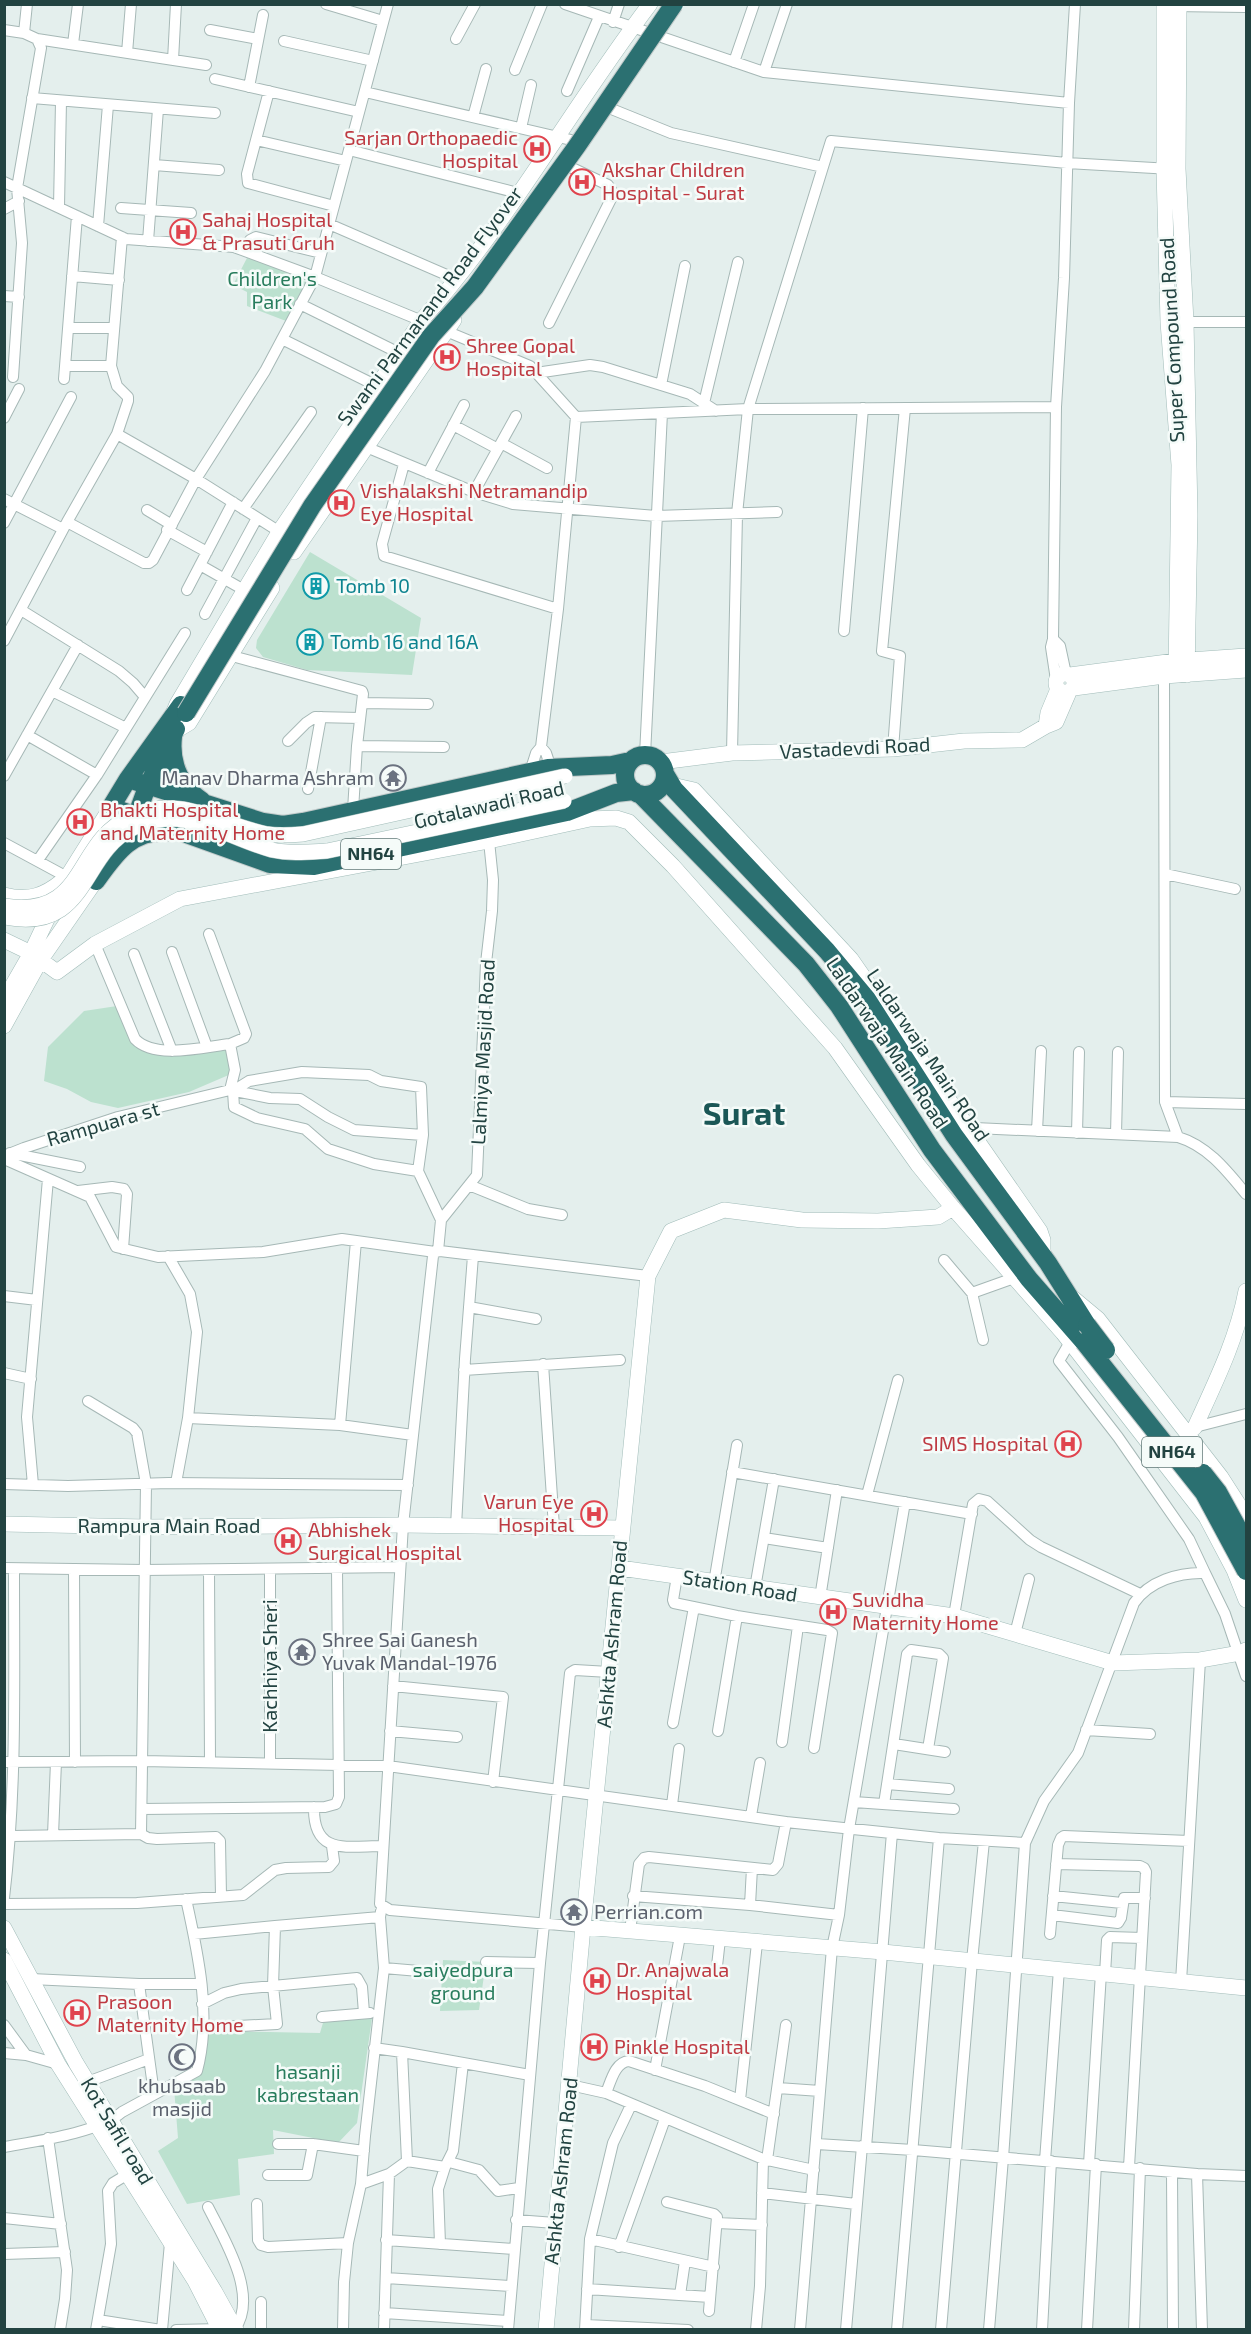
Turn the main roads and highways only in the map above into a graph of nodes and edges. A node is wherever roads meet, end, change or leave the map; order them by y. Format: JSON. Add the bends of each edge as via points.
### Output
{"nodes":[{"id":1,"x":664,"y":4,"type":"edge"},
{"id":2,"x":674,"y":4,"type":"edge"},
{"id":3,"x":178,"y":718,"type":"junction"},
{"id":4,"x":647,"y":767,"type":"junction"},
{"id":5,"x":128,"y":779,"type":"junction"},
{"id":6,"x":147,"y":787,"type":"junction"},
{"id":7,"x":630,"y":793,"type":"junction"},
{"id":8,"x":222,"y":808,"type":"junction"},
{"id":9,"x":136,"y":817,"type":"junction"},
{"id":10,"x":184,"y":832,"type":"junction"},
{"id":11,"x":96,"y":880,"type":"road end"},
{"id":12,"x":1080,"y":1336,"type":"junction"},
{"id":13,"x":1246,"y":1543,"type":"edge"},
{"id":14,"x":1246,"y":1570,"type":"edge"}],
"edges":[{"from":1,"to":3,"type":"highway","name":"Swami Parmanand Road Flyover","via":[[571,141],[468,283],[425,332],[306,502]]},
{"from":2,"to":3,"type":"highway","name":"Swami Parmanand Road Flyover","bridge":true,"via":[[577,146],[475,287],[431,336],[312,506]]},
{"from":3,"to":5,"type":"highway"},
{"from":3,"to":6,"type":"highway"},
{"from":3,"to":8,"type":"highway","via":[[173,760],[176,771],[190,793]]},
{"from":4,"to":7,"type":"highway","via":[[626,767]]},
{"from":4,"to":7,"type":"highway","number":"NH64","via":[[662,785],[652,793]]},
{"from":4,"to":8,"type":"highway","name":"Gotalawadi Road","number":"NH64","via":[[530,772],[283,825]]},
{"from":4,"to":12,"type":"highway","name":"Laldarwaja Main ROad","number":"NH64","via":[[827,951],[867,999],[962,1133],[1067,1293]]},
{"from":5,"to":6,"type":"highway","name":"Gotalawadi Road","number":"NH64"},
{"from":5,"to":9,"type":"highway","name":"Gotalawadi Road","number":"NH64","via":[[111,807]]},
{"from":6,"to":8,"type":"highway","name":"Gotalawadi Road","number":"NH64"},
{"from":6,"to":9,"type":"highway"},
{"from":7,"to":10,"type":"highway","name":"Gotalawadi Road","number":"NH64","via":[[567,812],[314,866],[270,864]]},
{"from":7,"to":12,"type":"highway","name":"Laldarwaja Main Road","number":"NH64","via":[[806,964],[839,1006],[1022,1281]]},
{"from":9,"to":10,"type":"highway","name":"Gotalawadi Road","number":"NH64"},
{"from":10,"to":11,"type":"highway","via":[[153,830],[140,836],[116,853]]},
{"from":12,"to":13,"type":"highway","number":"NH64","bridge":true,"via":[[1218,1492]]},
{"from":12,"to":14,"type":"highway","number":"NH64","bridge":true,"via":[[1204,1493]]}]}
